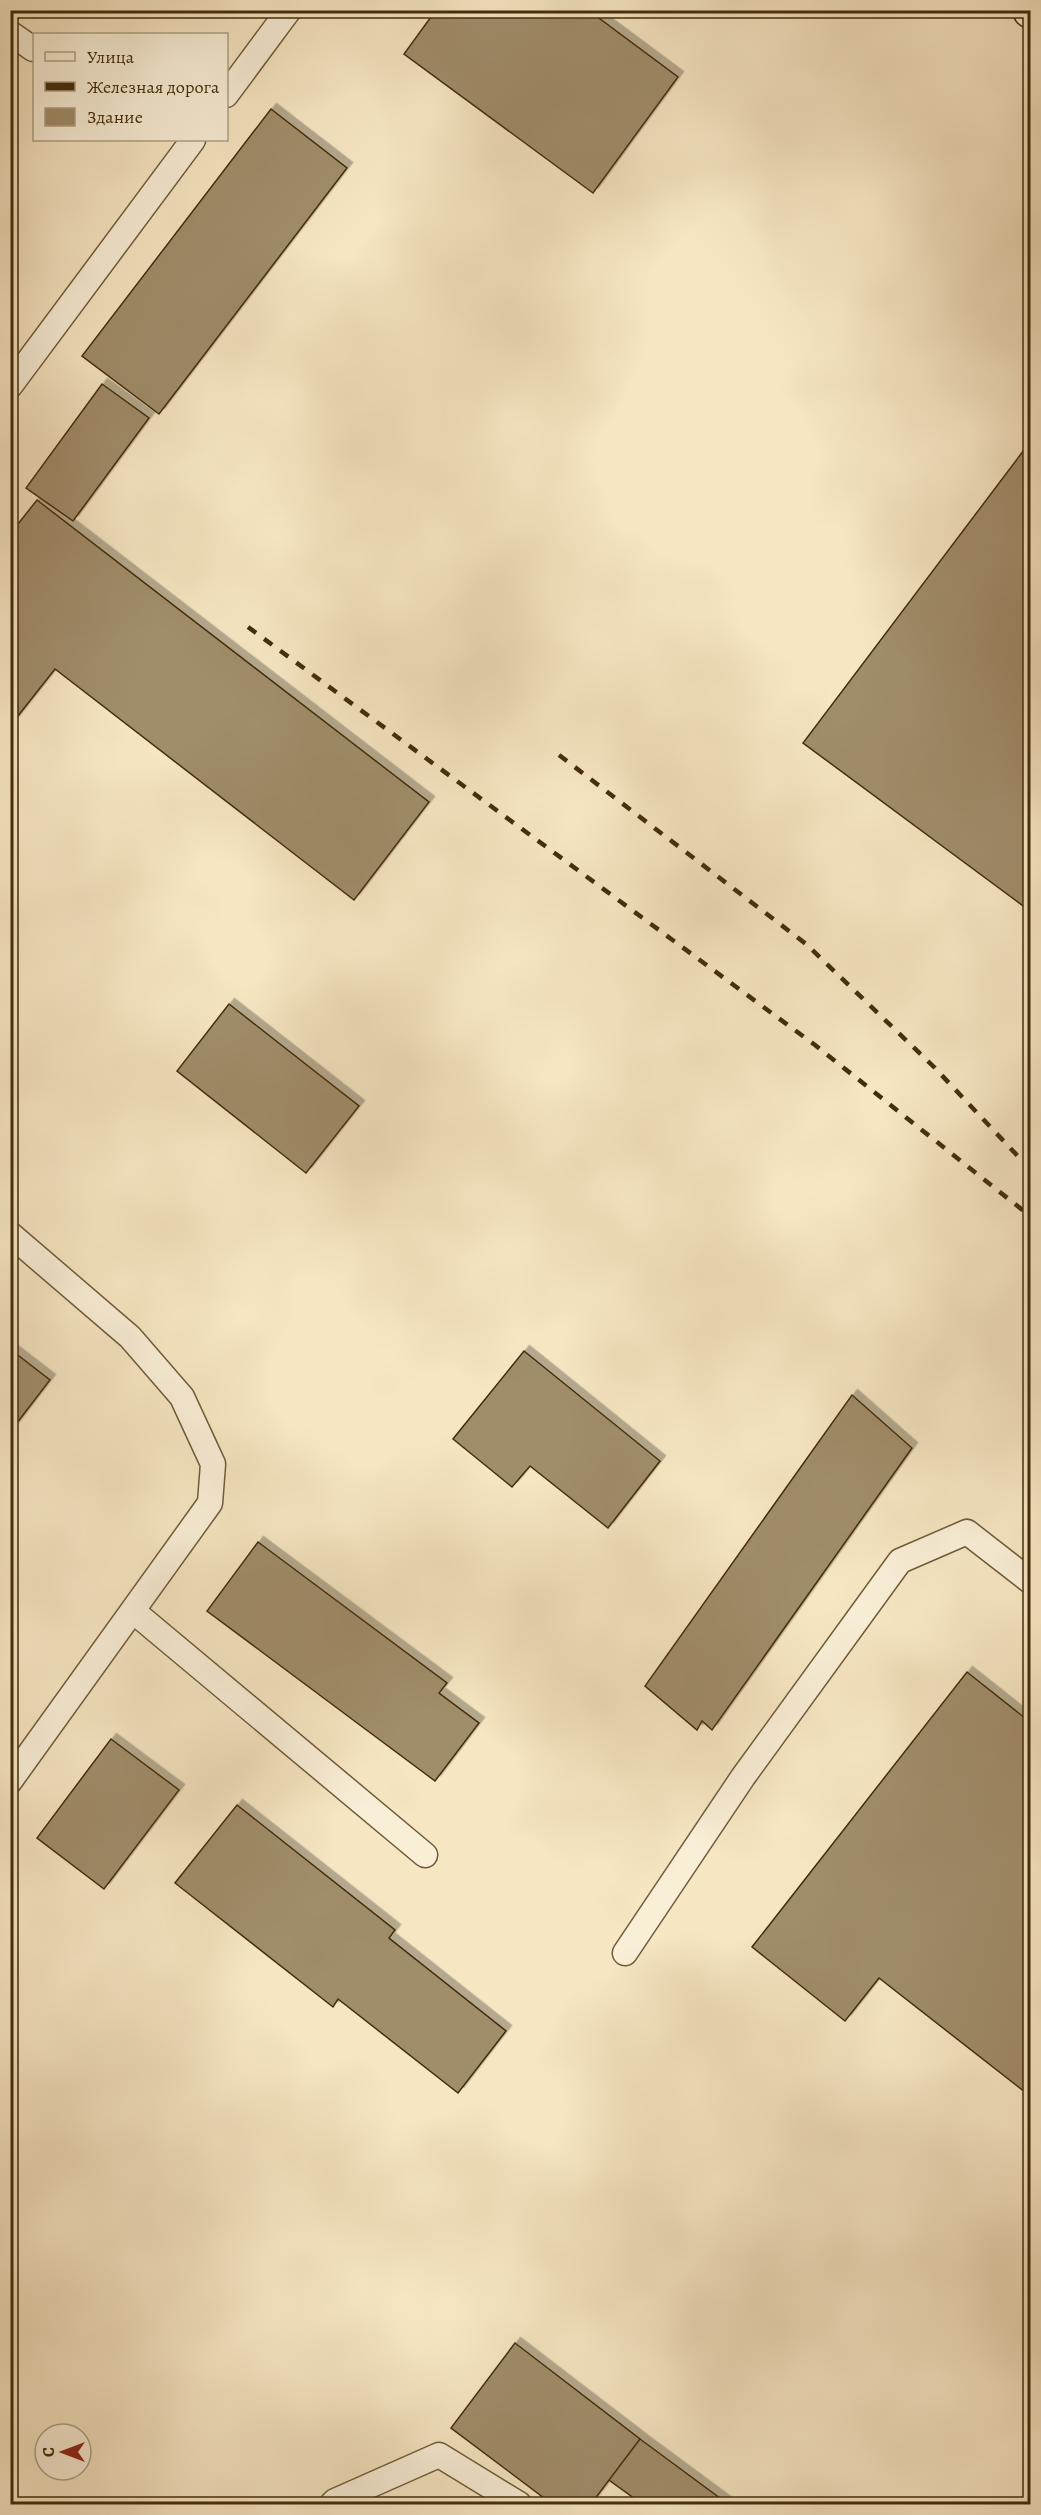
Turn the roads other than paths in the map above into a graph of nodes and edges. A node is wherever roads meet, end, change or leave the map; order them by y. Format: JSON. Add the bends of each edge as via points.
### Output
{"nodes":[{"id":1,"x":289,"y":10,"type":"edge"},
{"id":2,"x":10,"y":33,"type":"edge"},
{"id":3,"x":33,"y":49,"type":"dead end"},
{"id":4,"x":228,"y":91,"type":"edge"},
{"id":5,"x":192,"y":141,"type":"edge"},
{"id":6,"x":10,"y":386,"type":"edge"},
{"id":7,"x":10,"y":1234,"type":"edge"},
{"id":8,"x":1030,"y":1581,"type":"edge"},
{"id":9,"x":133,"y":1611,"type":"junction"},
{"id":10,"x":10,"y":1780,"type":"edge"},
{"id":11,"x":425,"y":1855,"type":"dead end"},
{"id":12,"x":625,"y":1953,"type":"dead end"},
{"id":13,"x":332,"y":2505,"type":"edge"},
{"id":14,"x":519,"y":2505,"type":"edge"}],
"edges":[{"from":1,"to":4,"type":"lane"},
{"from":2,"to":3,"type":"lane"},
{"from":5,"to":6,"type":"lane"},
{"from":7,"to":9,"type":"lane","via":[[130,1337],[182,1397],[213,1464],[210,1503]]},
{"from":8,"to":12,"type":"lane","via":[[967,1532],[900,1561],[743,1777]]},
{"from":9,"to":10,"type":"lane"},
{"from":9,"to":11,"type":"lane"},
{"from":13,"to":14,"type":"lane","via":[[439,2455]]}]}
